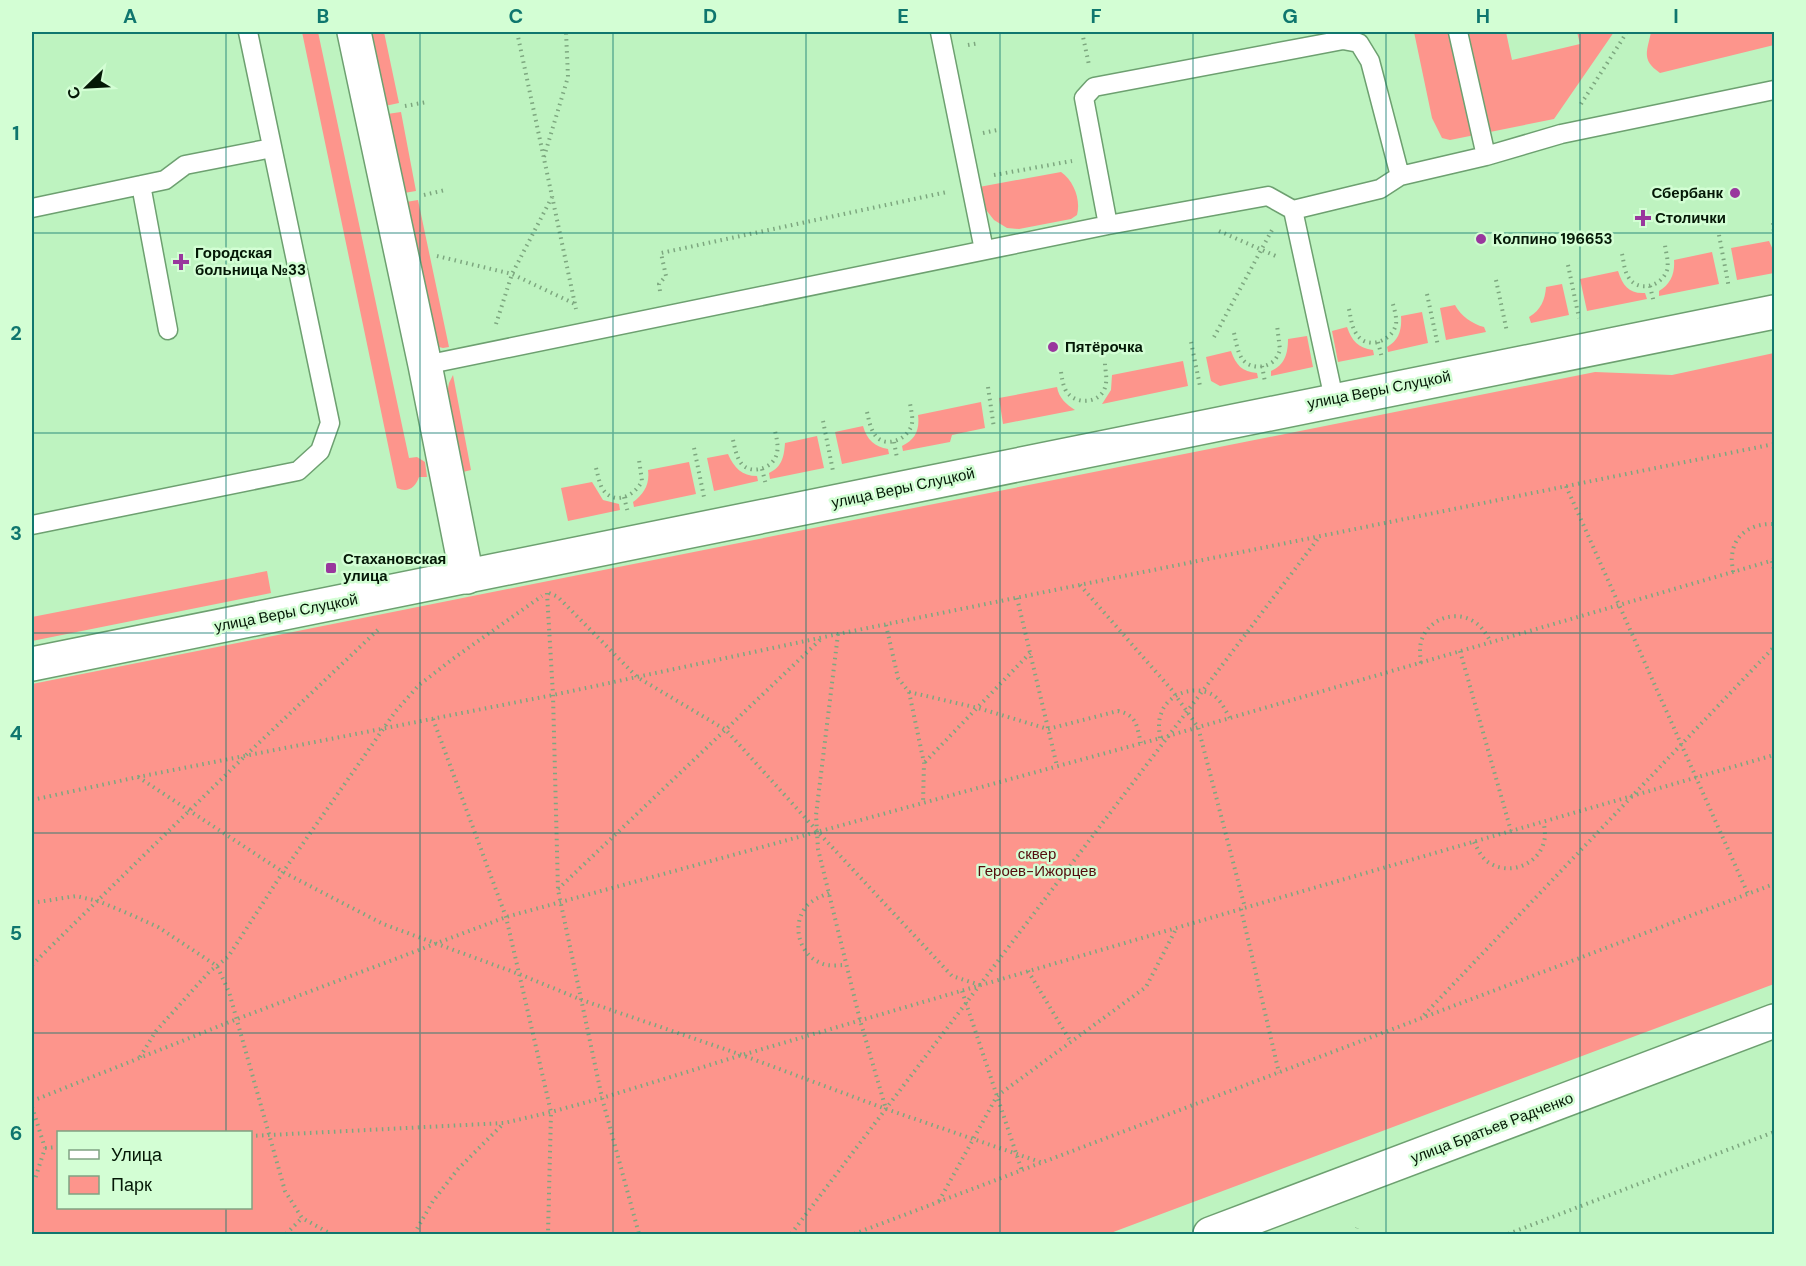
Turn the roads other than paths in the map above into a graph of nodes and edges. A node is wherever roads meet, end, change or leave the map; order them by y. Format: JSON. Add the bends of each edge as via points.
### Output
{"nodes":[{"id":1,"x":248,"y":32,"type":"edge"},
{"id":2,"x":354,"y":32,"type":"edge"},
{"id":3,"x":940,"y":32,"type":"edge"},
{"id":4,"x":1458,"y":32,"type":"edge"},
{"id":5,"x":1774,"y":90,"type":"edge"},
{"id":6,"x":272,"y":148,"type":"junction"},
{"id":7,"x":1486,"y":156,"type":"junction"},
{"id":8,"x":1400,"y":176,"type":"junction"},
{"id":9,"x":141,"y":185,"type":"junction"},
{"id":10,"x":32,"y":208,"type":"edge"},
{"id":11,"x":1289,"y":208,"type":"junction"},
{"id":12,"x":1108,"y":225,"type":"junction"},
{"id":13,"x":984,"y":250,"type":"junction"},
{"id":14,"x":1774,"y":312,"type":"edge"},
{"id":15,"x":168,"y":330,"type":"dead end"},
{"id":16,"x":425,"y":365,"type":"junction"},
{"id":17,"x":1334,"y":399,"type":"junction"},
{"id":18,"x":32,"y":525,"type":"edge"},
{"id":19,"x":467,"y":577,"type":"junction"},
{"id":20,"x":32,"y":664,"type":"edge"},
{"id":21,"x":1774,"y":1021,"type":"edge"},
{"id":22,"x":1258,"y":1226,"type":"edge"},
{"id":23,"x":1210,"y":1234,"type":"edge"}],
"edges":[{"from":1,"to":6,"type":"lane"},
{"from":2,"to":16,"type":"street"},
{"from":3,"to":13,"type":"lane"},
{"from":4,"to":7,"type":"lane"},
{"from":5,"to":7,"type":"lane","via":[[1561,134]]},
{"from":6,"to":9,"type":"lane","via":[[185,165],[165,180]]},
{"from":6,"to":18,"type":"lane","via":[[330,423],[320,451],[298,471]]},
{"from":7,"to":8,"type":"lane"},
{"from":8,"to":11,"type":"lane","via":[[1380,189]]},
{"from":8,"to":12,"type":"lane","via":[[1370,61],[1359,43],[1343,40],[1094,87],[1084,98]]},
{"from":9,"to":10,"type":"lane"},
{"from":9,"to":15,"type":"lane"},
{"from":11,"to":12,"type":"lane","via":[[1268,196]]},
{"from":11,"to":17,"type":"lane"},
{"from":12,"to":13,"type":"lane"},
{"from":13,"to":16,"type":"lane"},
{"from":14,"to":17,"type":"street","name":"улица Веры Слуцкой"},
{"from":16,"to":19,"type":"street"},
{"from":17,"to":19,"type":"street","name":"улица Веры Слуцкой"},
{"from":19,"to":20,"type":"street","name":"улица Веры Слуцкой"},
{"from":21,"to":22,"type":"street","name":"улица Братьев Радченко"},
{"from":22,"to":23,"type":"street","name":"улица Братьев Радченко"}]}
